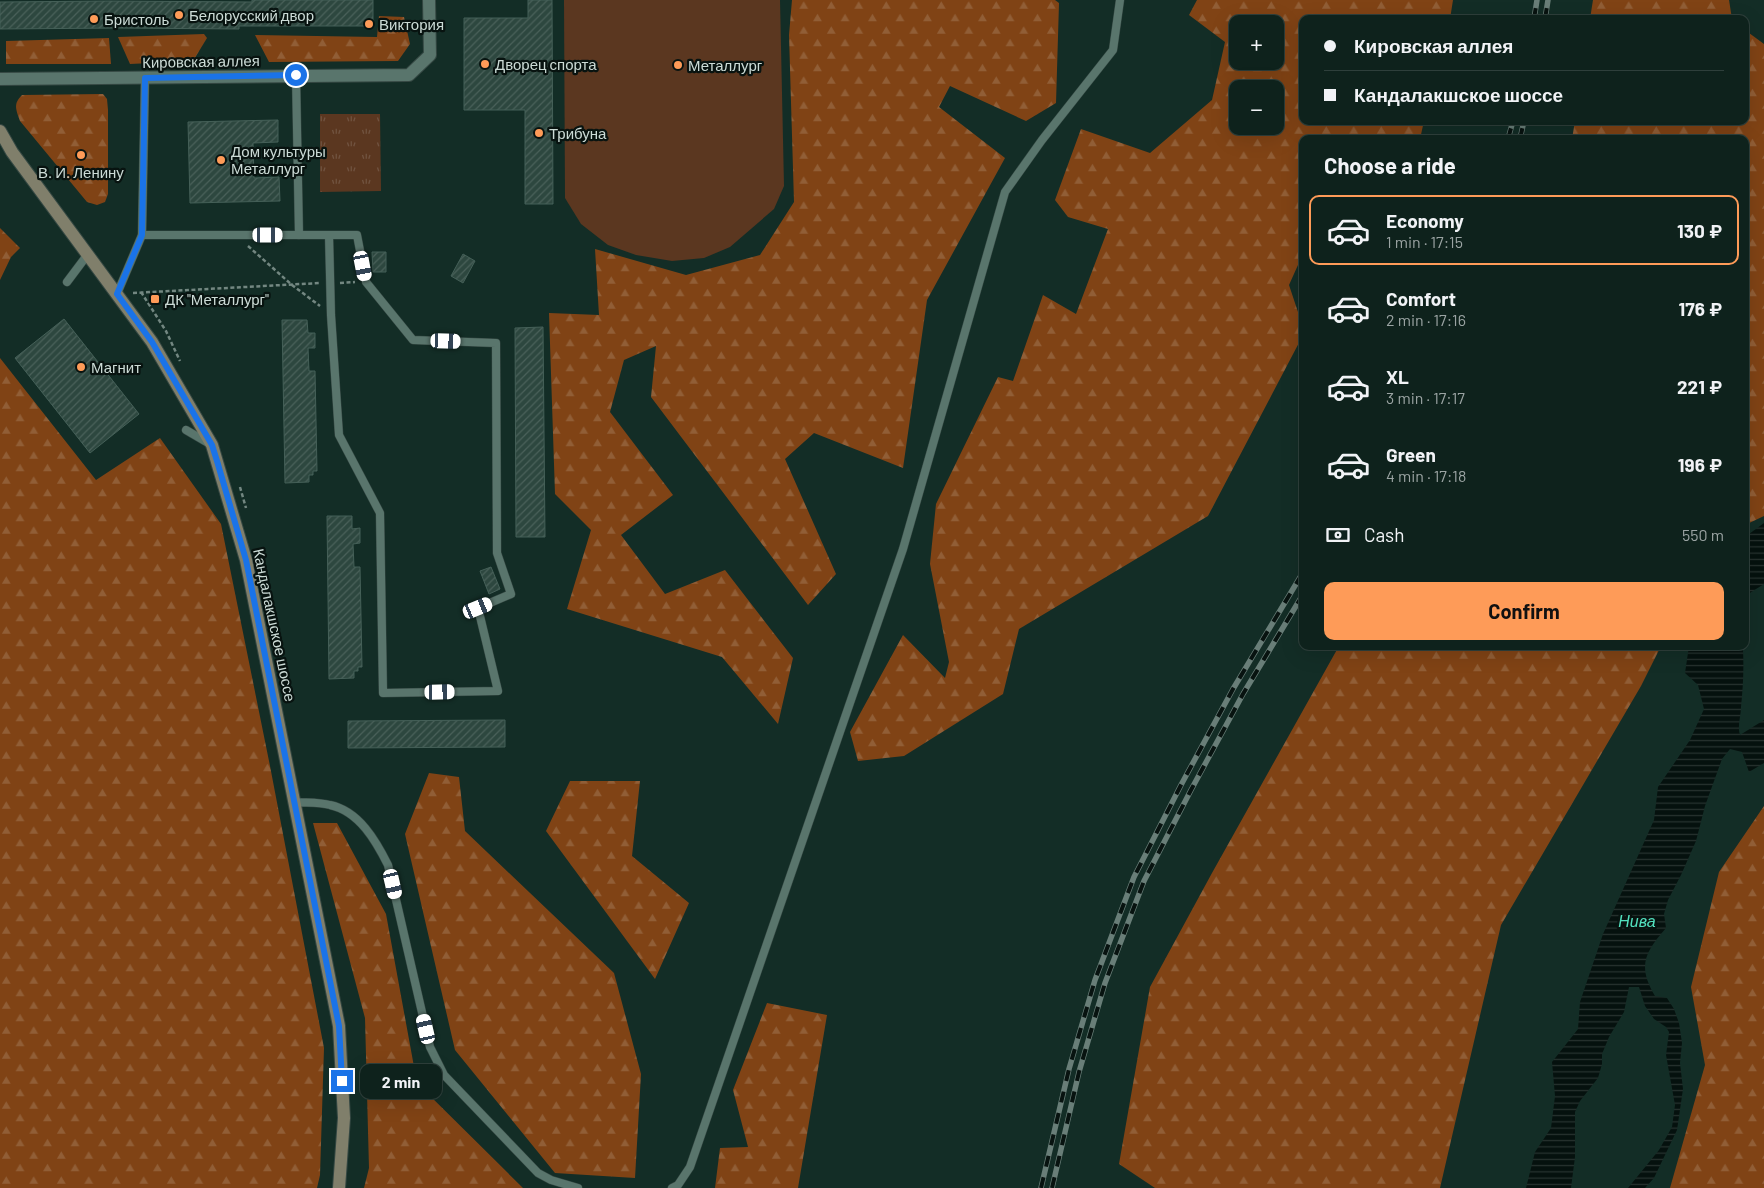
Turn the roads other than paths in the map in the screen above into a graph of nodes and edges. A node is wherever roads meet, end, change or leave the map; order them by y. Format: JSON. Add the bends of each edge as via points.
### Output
{"nodes":[{"id":1,"x":430,"y":0,"type":"edge"},
{"id":2,"x":1120,"y":0,"type":"edge"},
{"id":3,"x":296,"y":75,"type":"junction"},
{"id":4,"x":145,"y":78,"type":"junction"},
{"id":5,"x":0,"y":79,"type":"edge"},
{"id":6,"x":0,"y":132,"type":"edge"},
{"id":7,"x":6,"y":150,"type":"edge"},
{"id":8,"x":142,"y":235,"type":"junction"},
{"id":9,"x":300,"y":235,"type":"junction"},
{"id":10,"x":330,"y":235,"type":"junction"},
{"id":11,"x":88,"y":254,"type":"junction"},
{"id":12,"x":67,"y":282,"type":"dead end"},
{"id":13,"x":117,"y":294,"type":"junction"},
{"id":14,"x":186,"y":430,"type":"dead end"},
{"id":15,"x":212,"y":445,"type":"junction"},
{"id":16,"x":294,"y":802,"type":"junction"},
{"id":17,"x":339,"y":1188,"type":"edge"},
{"id":18,"x":578,"y":1188,"type":"edge"},
{"id":19,"x":672,"y":1188,"type":"edge"}],
"edges":[{"from":1,"to":3,"type":"street","name":"Кировская аллея","via":[[430,55],[408,75]]},
{"from":2,"to":19,"type":"lane","via":[[1113,50],[1005,192],[903,549],[690,1167],[678,1185]]},
{"from":3,"to":4,"type":"street","name":"Кировская аллея"},
{"from":3,"to":9,"type":"lane"},
{"from":4,"to":5,"type":"street","name":"Кировская аллея"},
{"from":4,"to":8,"type":"lane"},
{"from":6,"to":7,"type":"main road","name":"Кандалакшское шоссе"},
{"from":7,"to":11,"type":"main road","name":"Кандалакшское шоссе"},
{"from":8,"to":9,"type":"lane"},
{"from":8,"to":13,"type":"lane"},
{"from":9,"to":10,"type":"lane"},
{"from":10,"to":10,"type":"lane","via":[[358,235],[366,282],[412,340],[496,343],[497,553],[511,594],[478,608],[498,691],[383,693],[380,513],[338,434]]},
{"from":11,"to":12,"type":"lane"},
{"from":11,"to":13,"type":"main road","name":"Кандалакшское шоссе"},
{"from":13,"to":15,"type":"main road","name":"Кандалакшское шоссе","via":[[152,342]]},
{"from":14,"to":15,"type":"lane"},
{"from":15,"to":16,"type":"main road","name":"Кандалакшское шоссе","via":[[246,560]]},
{"from":16,"to":17,"type":"main road","name":"Кандалакшское шоссе","via":[[339,1026],[344,1118]]},
{"from":16,"to":18,"type":"lane","via":[[330,805],[347,811],[376,842],[388,865],[430,1047],[444,1075],[538,1173]]}]}
